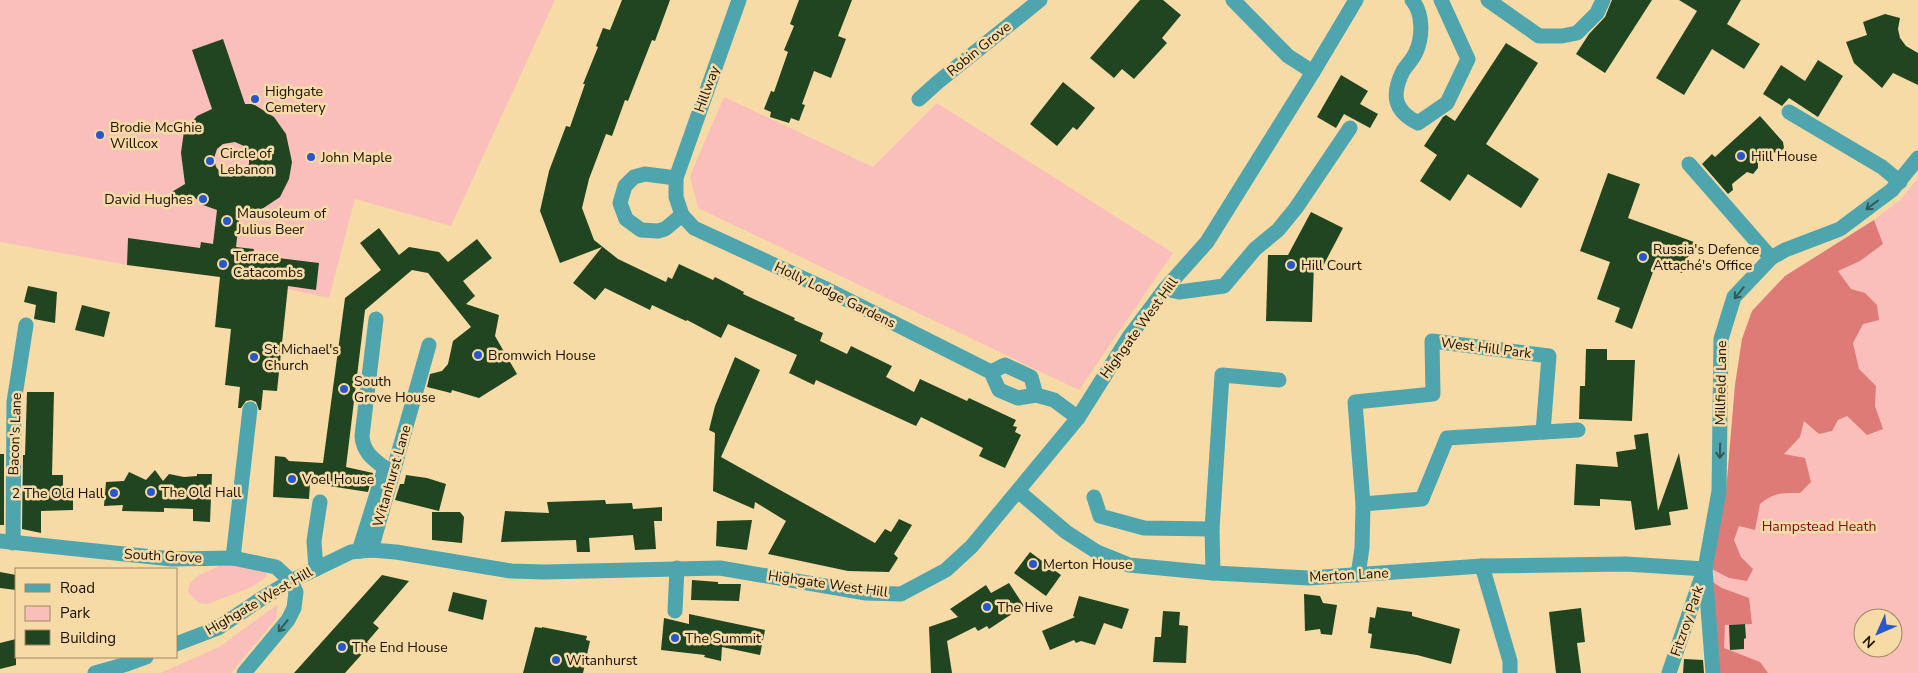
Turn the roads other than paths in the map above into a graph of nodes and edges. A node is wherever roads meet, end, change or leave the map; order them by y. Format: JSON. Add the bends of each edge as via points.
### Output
{"nodes":[{"id":1,"x":739,"y":0,"type":"edge"},
{"id":2,"x":1040,"y":0,"type":"edge"},
{"id":3,"x":1233,"y":0,"type":"edge"},
{"id":4,"x":1356,"y":0,"type":"edge"},
{"id":5,"x":1412,"y":0,"type":"edge"},
{"id":6,"x":1441,"y":0,"type":"edge"},
{"id":7,"x":1488,"y":0,"type":"edge"},
{"id":8,"x":1603,"y":0,"type":"edge"},
{"id":9,"x":1313,"y":72,"type":"junction"},
{"id":10,"x":919,"y":99,"type":"dead end"},
{"id":11,"x":1789,"y":112,"type":"dead end"},
{"id":12,"x":1350,"y":128,"type":"dead end"},
{"id":13,"x":1918,"y":158,"type":"edge"},
{"id":14,"x":1689,"y":164,"type":"dead end"},
{"id":15,"x":676,"y":178,"type":"junction"},
{"id":16,"x":1900,"y":182,"type":"junction"},
{"id":17,"x":682,"y":216,"type":"junction"},
{"id":18,"x":1771,"y":258,"type":"junction"},
{"id":19,"x":1164,"y":289,"type":"junction"},
{"id":20,"x":376,"y":319,"type":"dead end"},
{"id":21,"x":26,"y":325,"type":"dead end"},
{"id":22,"x":429,"y":345,"type":"dead end"},
{"id":23,"x":991,"y":372,"type":"junction"},
{"id":24,"x":1279,"y":380,"type":"dead end"},
{"id":25,"x":1036,"y":395,"type":"junction"},
{"id":26,"x":250,"y":409,"type":"dead end"},
{"id":27,"x":1078,"y":418,"type":"junction"},
{"id":28,"x":1578,"y":430,"type":"dead end"},
{"id":29,"x":1543,"y":432,"type":"junction"},
{"id":30,"x":1018,"y":491,"type":"junction"},
{"id":31,"x":1094,"y":497,"type":"dead end"},
{"id":32,"x":320,"y":502,"type":"dead end"},
{"id":33,"x":1363,"y":504,"type":"junction"},
{"id":34,"x":1212,"y":529,"type":"junction"},
{"id":35,"x":7,"y":542,"type":"edge"},
{"id":36,"x":365,"y":550,"type":"junction"},
{"id":37,"x":233,"y":558,"type":"junction"},
{"id":38,"x":172,"y":564,"type":"edge"},
{"id":39,"x":1482,"y":566,"type":"junction"},
{"id":40,"x":677,"y":568,"type":"junction"},
{"id":41,"x":316,"y":569,"type":"junction"},
{"id":42,"x":1705,"y":569,"type":"junction"},
{"id":43,"x":1213,"y":573,"type":"junction"},
{"id":44,"x":1358,"y":576,"type":"junction"},
{"id":45,"x":291,"y":581,"type":"junction"},
{"id":46,"x":675,"y":611,"type":"dead end"},
{"id":47,"x":178,"y":643,"type":"edge"},
{"id":48,"x":144,"y":658,"type":"edge"},
{"id":49,"x":128,"y":669,"type":"edge"},
{"id":50,"x":95,"y":673,"type":"edge"},
{"id":51,"x":244,"y":673,"type":"edge"},
{"id":52,"x":1510,"y":673,"type":"edge"},
{"id":53,"x":1669,"y":673,"type":"edge"},
{"id":54,"x":1713,"y":673,"type":"edge"}],
"edges":[{"from":1,"to":15,"type":"street","name":"Hillway"},
{"from":2,"to":10,"type":"street","name":"Robin Grove"},
{"from":3,"to":9,"type":"street","via":[[1288,56]]},
{"from":4,"to":9,"type":"street","name":"Highgate West Hill"},
{"from":5,"to":6,"type":"street","via":[[1419,8],[1421,32],[1416,52],[1403,72],[1396,93],[1398,106],[1407,117],[1418,123],[1447,103],[1468,59]]},
{"from":7,"to":8,"type":"street","via":[[1539,36],[1562,36],[1577,33],[1597,13]]},
{"from":9,"to":19,"type":"street","name":"Highgate West Hill","via":[[1207,242]]},
{"from":11,"to":16,"type":"street","via":[[1882,167]]},
{"from":12,"to":19,"type":"street","via":[[1296,208],[1224,286],[1179,292]]},
{"from":13,"to":16,"type":"street","name":"Millfield Lane"},
{"from":14,"to":18,"type":"street"},
{"from":15,"to":17,"type":"street","via":[[676,197]]},
{"from":15,"to":17,"type":"street","via":[[644,174],[634,177],[626,186],[620,203],[626,219],[641,230],[665,229]]},
{"from":16,"to":18,"type":"street","name":"Millfield Lane","one_way":true,"via":[[1840,229]]},
{"from":17,"to":23,"type":"street","name":"Holly Lodge Gardens","via":[[694,228],[824,288]]},
{"from":18,"to":42,"type":"street","name":"Millfield Lane","one_way":true,"via":[[1734,297],[1721,339],[1719,491]]},
{"from":19,"to":27,"type":"street","name":"Highgate West Hill"},
{"from":20,"to":36,"type":"street","via":[[362,436],[363,446],[384,468]]},
{"from":21,"to":35,"type":"street","name":"Bacon's Lane","via":[[14,402]]},
{"from":22,"to":36,"type":"street","name":"Witanhurst Lane"},
{"from":23,"to":25,"type":"street","via":[[999,390],[1018,398]]},
{"from":23,"to":25,"type":"street","via":[[1005,365],[1031,377]]},
{"from":24,"to":34,"type":"street","via":[[1222,375]]},
{"from":25,"to":27,"type":"street","via":[[1054,400]]},
{"from":26,"to":37,"type":"street"},
{"from":27,"to":30,"type":"street","name":"Highgate West Hill"},
{"from":28,"to":29,"type":"street"},
{"from":29,"to":33,"type":"street","via":[[1446,438],[1422,499]]},
{"from":29,"to":33,"type":"street","name":"West Hill Park","via":[[1549,356],[1432,341],[1433,394],[1355,402]]},
{"from":30,"to":40,"type":"street","name":"Highgate West Hill","via":[[952,565],[901,594],[866,592],[720,568]]},
{"from":30,"to":43,"type":"street","name":"Merton Lane","via":[[1066,532],[1097,552],[1129,565]]},
{"from":31,"to":34,"type":"street","via":[[1100,516],[1144,528]]},
{"from":32,"to":41,"type":"street","via":[[314,541]]},
{"from":33,"to":44,"type":"street","name":"West Hill Park"},
{"from":34,"to":43,"type":"street"},
{"from":35,"to":38,"type":"street","name":"South Grove"},
{"from":36,"to":40,"type":"street","name":"Highgate West Hill","via":[[511,571]]},
{"from":36,"to":41,"type":"street","name":"Highgate West Hill","via":[[351,552]]},
{"from":37,"to":38,"type":"street","name":"South Grove"},
{"from":37,"to":45,"type":"street","name":"South Grove","via":[[276,568]]},
{"from":39,"to":42,"type":"street","name":"Merton Lane","via":[[1626,564]]},
{"from":39,"to":44,"type":"street","name":"Merton Lane"},
{"from":39,"to":52,"type":"street","via":[[1510,660]]},
{"from":40,"to":46,"type":"street"},
{"from":41,"to":45,"type":"street","name":"Highgate West Hill"},
{"from":42,"to":53,"type":"street","name":"Fitzroy Park"},
{"from":42,"to":54,"type":"street","name":"Millfield Lane"},
{"from":43,"to":44,"type":"street","name":"Merton Lane","via":[[1309,578]]},
{"from":45,"to":47,"type":"street","name":"Highgate West Hill","via":[[218,628]]},
{"from":45,"to":51,"type":"street","one_way":true,"via":[[296,595],[288,620]]},
{"from":48,"to":49,"type":"street"},
{"from":49,"to":50,"type":"street"}]}
